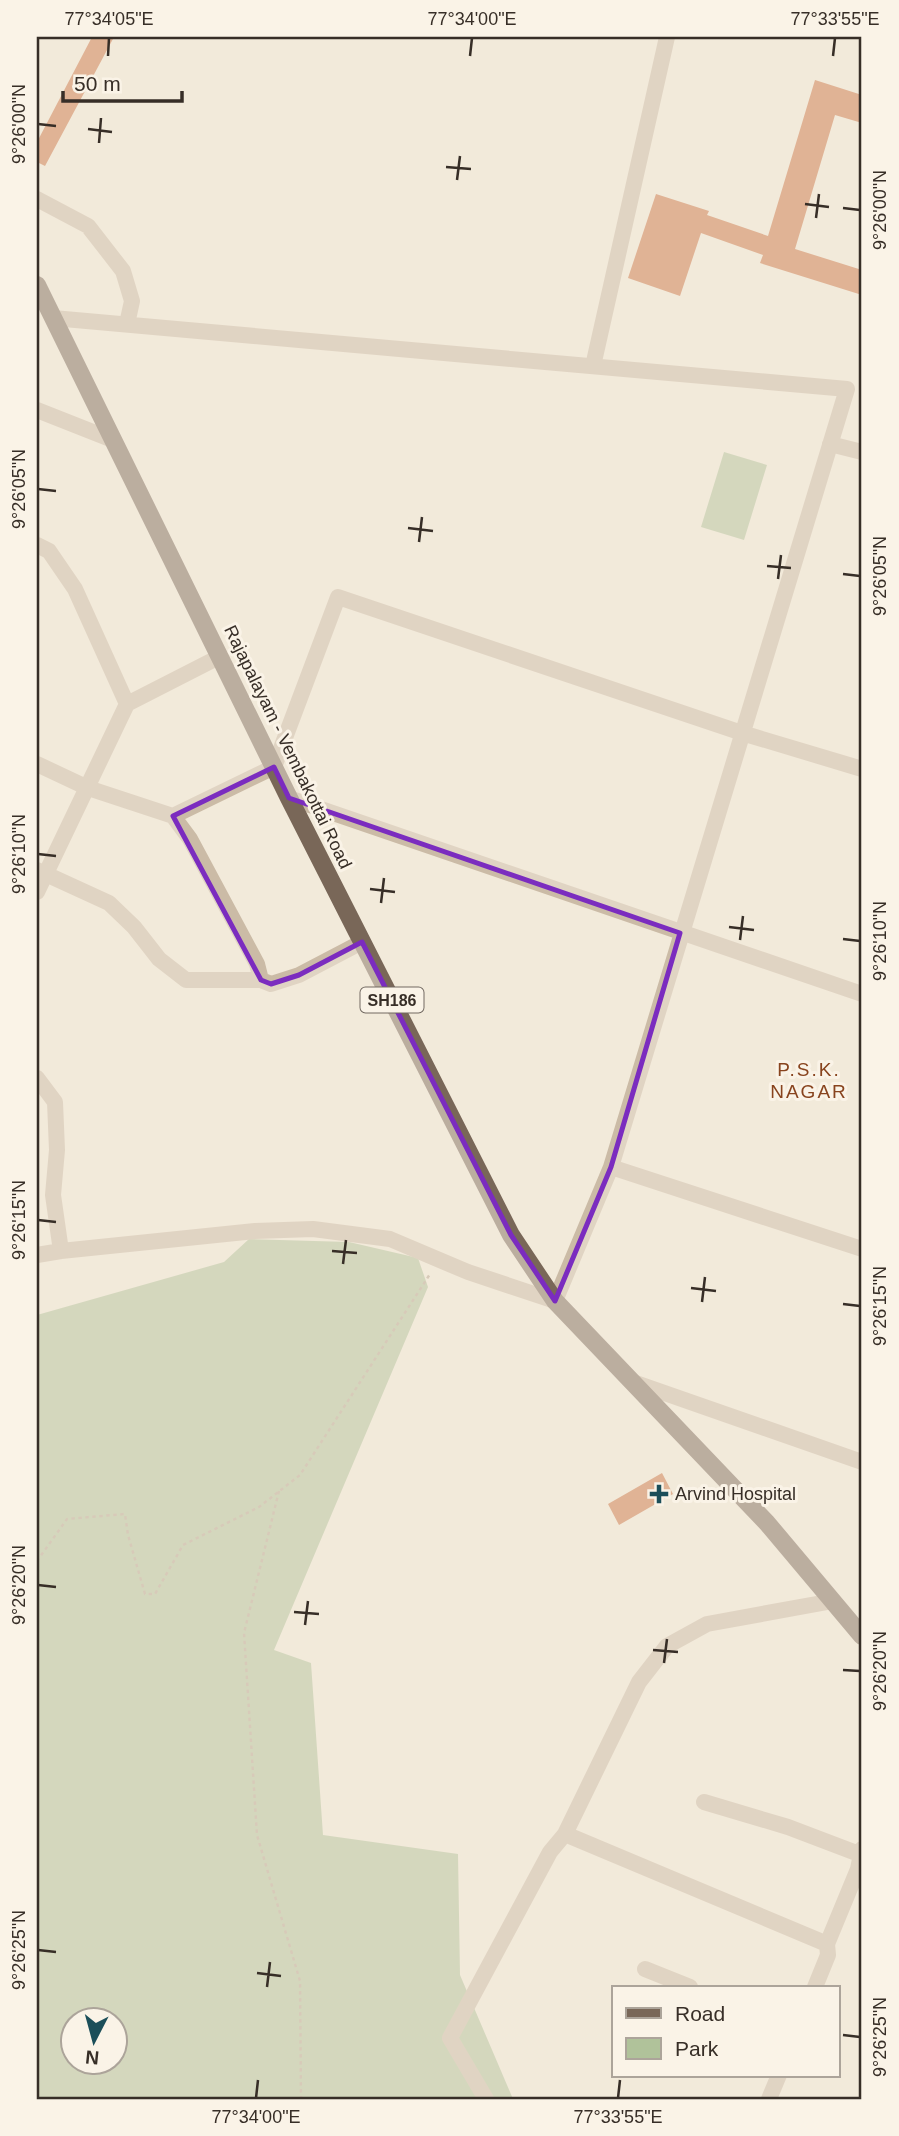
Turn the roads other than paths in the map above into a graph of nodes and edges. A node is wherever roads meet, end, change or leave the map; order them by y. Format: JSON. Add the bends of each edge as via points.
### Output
{"nodes":[{"id":1,"x":667,"y":37,"type":"edge"},
{"id":2,"x":37,"y":199,"type":"edge"},
{"id":3,"x":37,"y":285,"type":"edge"},
{"id":4,"x":53,"y":318,"type":"junction"},
{"id":5,"x":127,"y":324,"type":"junction"},
{"id":6,"x":593,"y":366,"type":"junction"},
{"id":7,"x":37,"y":410,"type":"edge"},
{"id":8,"x":113,"y":440,"type":"junction"},
{"id":9,"x":830,"y":444,"type":"junction"},
{"id":10,"x":862,"y":452,"type":"edge"},
{"id":11,"x":37,"y":545,"type":"edge"},
{"id":12,"x":219,"y":657,"type":"junction"},
{"id":13,"x":127,"y":704,"type":"junction"},
{"id":14,"x":742,"y":733,"type":"junction"},
{"id":15,"x":37,"y":764,"type":"edge"},
{"id":16,"x":274,"y":767,"type":"junction"},
{"id":17,"x":862,"y":769,"type":"edge"},
{"id":18,"x":88,"y":788,"type":"junction"},
{"id":19,"x":289,"y":798,"type":"junction"},
{"id":20,"x":173,"y":816,"type":"junction"},
{"id":21,"x":42,"y":872,"type":"edge"},
{"id":22,"x":37,"y":892,"type":"edge"},
{"id":23,"x":680,"y":933,"type":"junction"},
{"id":24,"x":362,"y":942,"type":"junction"},
{"id":25,"x":261,"y":980,"type":"junction"},
{"id":26,"x":862,"y":994,"type":"edge"},
{"id":27,"x":37,"y":1078,"type":"edge"},
{"id":28,"x":611,"y":1167,"type":"junction"},
{"id":29,"x":862,"y":1249,"type":"edge"},
{"id":30,"x":61,"y":1251,"type":"junction"},
{"id":31,"x":37,"y":1255,"type":"edge"},
{"id":32,"x":555,"y":1301,"type":"junction"},
{"id":33,"x":633,"y":1382,"type":"junction"},
{"id":34,"x":862,"y":1462,"type":"edge"},
{"id":35,"x":833,"y":1601,"type":"junction"},
{"id":36,"x":862,"y":1636,"type":"edge"},
{"id":37,"x":704,"y":1802,"type":"dead end"},
{"id":38,"x":565,"y":1834,"type":"junction"},
{"id":39,"x":861,"y":1852,"type":"edge"},
{"id":40,"x":828,"y":1944,"type":"junction"},
{"id":41,"x":645,"y":1969,"type":"dead end"},
{"id":42,"x":688,"y":1986,"type":"edge"},
{"id":43,"x":815,"y":1986,"type":"edge"},
{"id":44,"x":779,"y":2076,"type":"edge"},
{"id":45,"x":486,"y":2099,"type":"edge"},
{"id":46,"x":769,"y":2099,"type":"edge"}],
"edges":[{"from":1,"to":6,"type":"street"},
{"from":2,"to":5,"type":"street","via":[[88,226],[123,271],[132,301]]},
{"from":3,"to":4,"type":"main road","name":"Rajapalayam - Vembakottai Road","number":"SH186"},
{"from":4,"to":5,"type":"street"},
{"from":4,"to":8,"type":"main road","name":"Rajapalayam - Vembakottai Road","number":"SH186"},
{"from":5,"to":6,"type":"street"},
{"from":6,"to":9,"type":"street","via":[[847,389]]},
{"from":7,"to":8,"type":"street"},
{"from":8,"to":12,"type":"main road","name":"Rajapalayam - Vembakottai Road","number":"SH186"},
{"from":9,"to":10,"type":"street"},
{"from":9,"to":14,"type":"street"},
{"from":11,"to":13,"type":"street","via":[[50,551],[75,589]]},
{"from":12,"to":13,"type":"street"},
{"from":12,"to":16,"type":"main road","name":"Rajapalayam - Vembakottai Road","number":"SH186"},
{"from":13,"to":18,"type":"street"},
{"from":14,"to":16,"type":"street","via":[[338,597]]},
{"from":14,"to":17,"type":"street"},
{"from":14,"to":23,"type":"street"},
{"from":15,"to":18,"type":"street"},
{"from":16,"to":19,"type":"main road","name":"Rajapalayam - Vembakottai Road","number":"SH186"},
{"from":16,"to":20,"type":"street"},
{"from":18,"to":20,"type":"street"},
{"from":18,"to":21,"type":"street"},
{"from":19,"to":23,"type":"street"},
{"from":19,"to":24,"type":"main road","name":"Rajapalayam - Vembakottai Road","number":"SH186"},
{"from":20,"to":25,"type":"street","via":[[196,850],[257,964]]},
{"from":21,"to":22,"type":"street"},
{"from":21,"to":25,"type":"street","via":[[109,903],[159,959],[186,980]]},
{"from":23,"to":26,"type":"street"},
{"from":23,"to":28,"type":"street"},
{"from":24,"to":25,"type":"street","via":[[299,975],[271,984]]},
{"from":24,"to":32,"type":"main road","name":"Rajapalayam - Vembakottai Road","number":"SH186","via":[[511,1235]]},
{"from":27,"to":30,"type":"street","via":[[55,1102],[57,1150],[52,1195]]},
{"from":28,"to":29,"type":"street"},
{"from":28,"to":32,"type":"street"},
{"from":30,"to":31,"type":"street"},
{"from":30,"to":32,"type":"street","via":[[313,1228],[390,1238],[468,1272]]},
{"from":32,"to":33,"type":"main road","name":"Rajapalayam - Vembakottai Road","number":"SH186"},
{"from":33,"to":34,"type":"street"},
{"from":33,"to":35,"type":"main road","name":"Rajapalayam - Vembakottai Road","number":"SH186","via":[[767,1523]]},
{"from":35,"to":36,"type":"main road","name":"Rajapalayam - Vembakottai Road","number":"SH186"},
{"from":35,"to":38,"type":"street","via":[[707,1624],[667,1646],[639,1682]]},
{"from":37,"to":39,"type":"street"},
{"from":38,"to":40,"type":"street"},
{"from":38,"to":45,"type":"street","via":[[550,1852],[450,2038]]},
{"from":39,"to":40,"type":"street"},
{"from":40,"to":43,"type":"street"},
{"from":41,"to":42,"type":"street"},
{"from":44,"to":46,"type":"street"}]}
